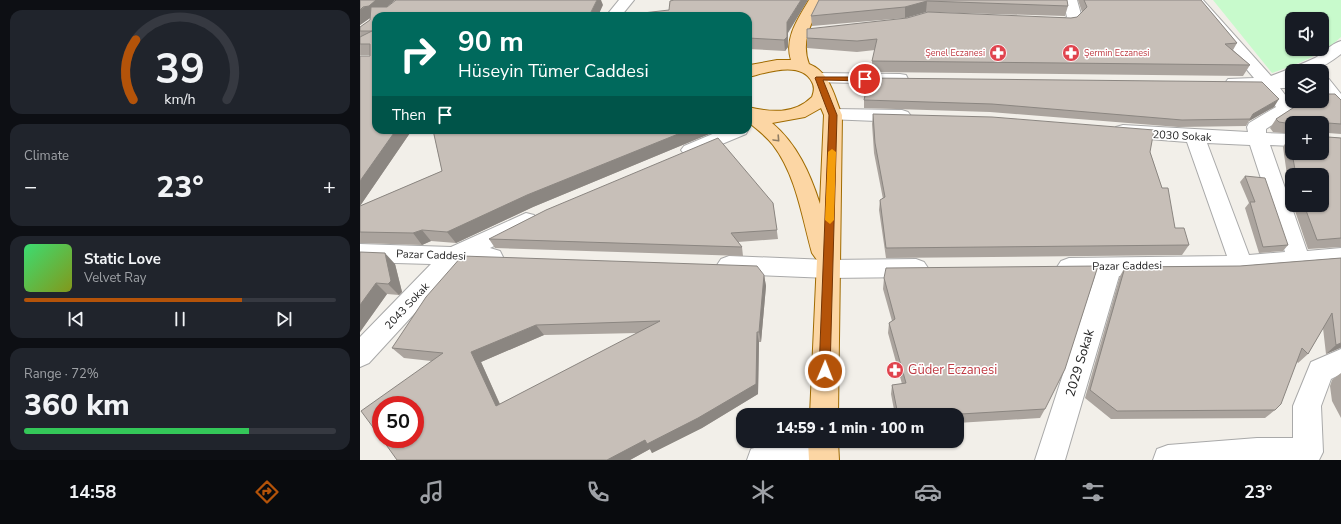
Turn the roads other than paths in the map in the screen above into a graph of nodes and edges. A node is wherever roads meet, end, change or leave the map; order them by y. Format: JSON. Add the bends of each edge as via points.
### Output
{"nodes":[{"id":1,"x":627,"y":0,"type":"edge"},
{"id":2,"x":816,"y":0,"type":"edge"},
{"id":3,"x":1070,"y":0,"type":"edge"},
{"id":4,"x":1195,"y":0,"type":"edge"},
{"id":5,"x":616,"y":12,"type":"edge"},
{"id":6,"x":1029,"y":22,"type":"edge"},
{"id":7,"x":813,"y":32,"type":"edge"},
{"id":8,"x":797,"y":34,"type":"junction"},
{"id":9,"x":1341,"y":46,"type":"edge"},
{"id":10,"x":1315,"y":64,"type":"edge"},
{"id":11,"x":802,"y":67,"type":"junction"},
{"id":12,"x":752,"y":70,"type":"edge"},
{"id":13,"x":1285,"y":77,"type":"edge"},
{"id":14,"x":914,"y":79,"type":"edge"},
{"id":15,"x":1341,"y":82,"type":"edge"},
{"id":16,"x":1221,"y":83,"type":"edge"},
{"id":17,"x":1268,"y":83,"type":"junction"},
{"id":18,"x":1285,"y":83,"type":"edge"},
{"id":19,"x":1329,"y":83,"type":"edge"},
{"id":20,"x":820,"y":84,"type":"junction"},
{"id":21,"x":1329,"y":90,"type":"edge"},
{"id":22,"x":1341,"y":105,"type":"edge"},
{"id":23,"x":833,"y":115,"type":"junction"},
{"id":24,"x":919,"y":117,"type":"edge"},
{"id":25,"x":752,"y":118,"type":"edge"},
{"id":26,"x":752,"y":119,"type":"edge"},
{"id":27,"x":1104,"y":130,"type":"edge"},
{"id":28,"x":730,"y":134,"type":"edge"},
{"id":29,"x":1195,"y":137,"type":"junction"},
{"id":30,"x":1258,"y":139,"type":"junction"},
{"id":31,"x":1285,"y":140,"type":"edge"},
{"id":32,"x":673,"y":158,"type":"edge"},
{"id":33,"x":542,"y":213,"type":"edge"},
{"id":34,"x":360,"y":253,"type":"edge"},
{"id":35,"x":453,"y":256,"type":"junction"},
{"id":36,"x":1341,"y":257,"type":"edge"},
{"id":37,"x":515,"y":258,"type":"edge"},
{"id":38,"x":1299,"y":260,"type":"junction"},
{"id":39,"x":1241,"y":264,"type":"junction"},
{"id":40,"x":710,"y":265,"type":"edge"},
{"id":41,"x":1110,"y":266,"type":"junction"},
{"id":42,"x":1047,"y":267,"type":"edge"},
{"id":43,"x":937,"y":268,"type":"edge"},
{"id":44,"x":828,"y":269,"type":"junction"},
{"id":45,"x":360,"y":355,"type":"edge"},
{"id":46,"x":1341,"y":361,"type":"edge"},
{"id":47,"x":824,"y":408,"type":"edge"},
{"id":48,"x":799,"y":448,"type":"edge"},
{"id":49,"x":1310,"y":456,"type":"edge"},
{"id":50,"x":762,"y":460,"type":"edge"},
{"id":51,"x":1050,"y":460,"type":"edge"},
{"id":52,"x":1168,"y":460,"type":"edge"}],
"edges":[{"from":1,"to":5,"type":"street"},
{"from":2,"to":8,"type":"main road"},
{"from":3,"to":6,"type":"street","via":[[1075,18],[1068,23]]},
{"from":4,"to":17,"type":"street"},
{"from":7,"to":8,"type":"street"},
{"from":8,"to":11,"type":"main road","via":[[795,50]]},
{"from":9,"to":10,"type":"street"},
{"from":11,"to":12,"type":"main road","via":[[776,64]]},
{"from":11,"to":20,"type":"main road","via":[[812,72]]},
{"from":13,"to":17,"type":"street"},
{"from":14,"to":20,"type":"street"},
{"from":15,"to":19,"type":"street"},
{"from":16,"to":17,"type":"street"},
{"from":17,"to":18,"type":"street"},
{"from":17,"to":30,"type":"street","via":[[1286,108],[1256,127]]},
{"from":20,"to":23,"type":"main road"},
{"from":20,"to":25,"type":"main road","via":[[822,94],[816,103],[806,110],[792,115]]},
{"from":21,"to":22,"type":"street"},
{"from":23,"to":24,"type":"street"},
{"from":23,"to":44,"type":"main road"},
{"from":26,"to":44,"type":"main road","one_way":true,"via":[[780,141],[798,171]]},
{"from":27,"to":29,"type":"street","name":"2030 Sokak"},
{"from":28,"to":32,"type":"street"},
{"from":29,"to":30,"type":"street","name":"2030 Sokak"},
{"from":29,"to":39,"type":"street"},
{"from":30,"to":31,"type":"street","name":"2030 Sokak"},
{"from":30,"to":38,"type":"street"},
{"from":33,"to":35,"type":"street"},
{"from":34,"to":35,"type":"street","name":"Pazar Caddesi"},
{"from":35,"to":37,"type":"street","name":"Pazar Caddesi"},
{"from":35,"to":45,"type":"street","name":"2043 Sokak"},
{"from":36,"to":38,"type":"street","name":"Pazar Caddesi"},
{"from":38,"to":39,"type":"street","name":"Pazar Caddesi"},
{"from":39,"to":41,"type":"street","name":"Pazar Caddesi"},
{"from":40,"to":44,"type":"street"},
{"from":41,"to":42,"type":"street","name":"Pazar Caddesi"},
{"from":41,"to":51,"type":"street","name":"2029 Sokak"},
{"from":43,"to":44,"type":"street"},
{"from":44,"to":47,"type":"main road"},
{"from":46,"to":49,"type":"street","via":[[1320,371],[1307,406]]},
{"from":48,"to":50,"type":"street"},
{"from":49,"to":52,"type":"street","via":[[1257,453]]}]}
